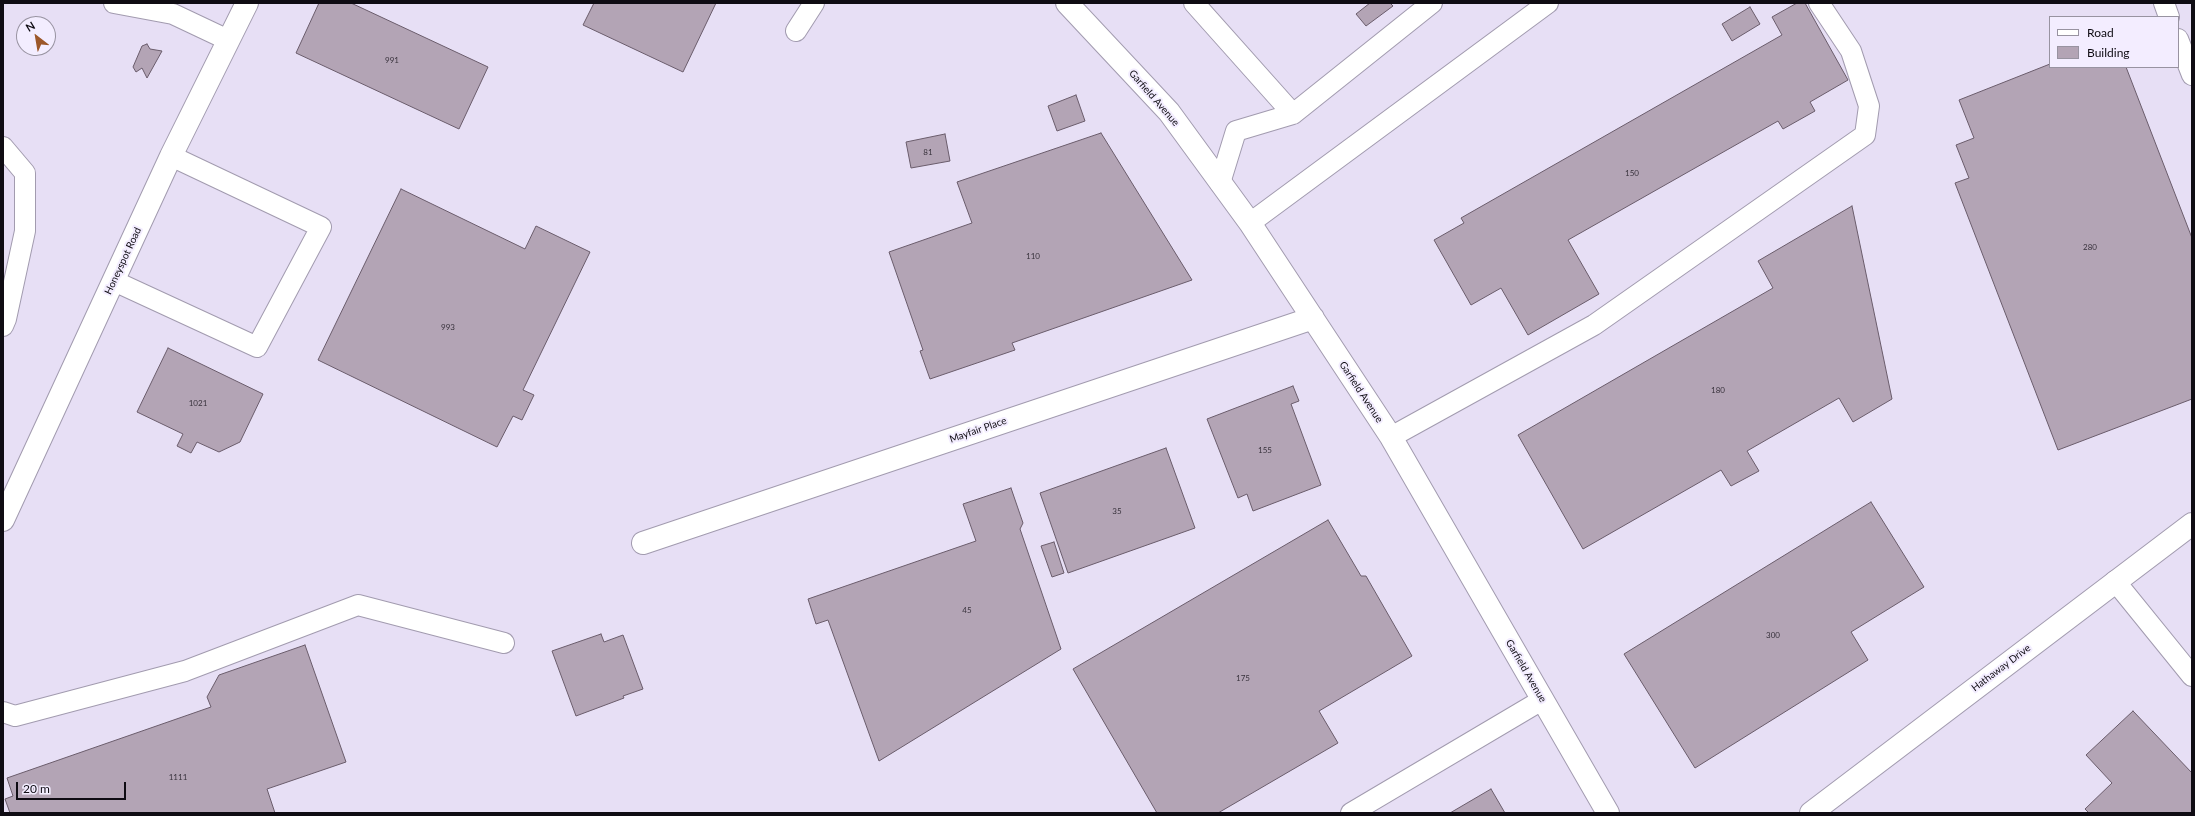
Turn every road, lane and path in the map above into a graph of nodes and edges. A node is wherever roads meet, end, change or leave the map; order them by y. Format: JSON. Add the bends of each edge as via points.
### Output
{"nodes":[{"id":1,"x":114,"y":3,"type":"edge"},
{"id":2,"x":247,"y":3,"type":"edge"},
{"id":3,"x":814,"y":3,"type":"edge"},
{"id":4,"x":1067,"y":3,"type":"edge"},
{"id":5,"x":1194,"y":3,"type":"edge"},
{"id":6,"x":1432,"y":3,"type":"edge"},
{"id":7,"x":1548,"y":3,"type":"edge"},
{"id":8,"x":1819,"y":3,"type":"edge"},
{"id":9,"x":2164,"y":3,"type":"edge"},
{"id":10,"x":2170,"y":16,"type":"edge"},
{"id":11,"x":796,"y":31,"type":"dead end"},
{"id":12,"x":228,"y":40,"type":"junction"},
{"id":13,"x":2179,"y":42,"type":"edge"},
{"id":14,"x":2192,"y":75,"type":"edge"},
{"id":15,"x":1293,"y":114,"type":"junction"},
{"id":16,"x":3,"y":147,"type":"edge"},
{"id":17,"x":172,"y":156,"type":"junction"},
{"id":18,"x":1220,"y":183,"type":"junction"},
{"id":19,"x":1250,"y":223,"type":"junction"},
{"id":20,"x":114,"y":281,"type":"junction"},
{"id":21,"x":1313,"y":318,"type":"junction"},
{"id":22,"x":3,"y":326,"type":"edge"},
{"id":23,"x":1390,"y":437,"type":"junction"},
{"id":24,"x":3,"y":520,"type":"edge"},
{"id":25,"x":2192,"y":524,"type":"edge"},
{"id":26,"x":643,"y":543,"type":"dead end"},
{"id":27,"x":2115,"y":582,"type":"junction"},
{"id":28,"x":504,"y":643,"type":"dead end"},
{"id":29,"x":2192,"y":676,"type":"edge"},
{"id":30,"x":1542,"y":700,"type":"junction"},
{"id":31,"x":3,"y":712,"type":"edge"},
{"id":32,"x":1351,"y":813,"type":"edge"},
{"id":33,"x":1608,"y":813,"type":"edge"},
{"id":34,"x":1811,"y":813,"type":"edge"}],
"edges":[{"from":1,"to":12,"type":"lane","via":[[173,14]]},
{"from":2,"to":12,"type":"street","name":"Honeyspot Road"},
{"from":3,"to":11,"type":"lane"},
{"from":4,"to":18,"type":"street","name":"Garfield Avenue","via":[[1170,112]]},
{"from":5,"to":15,"type":"lane"},
{"from":6,"to":15,"type":"lane"},
{"from":7,"to":19,"type":"lane"},
{"from":8,"to":23,"type":"lane","via":[[1851,51],[1869,106],[1865,135],[1594,325]]},
{"from":9,"to":10,"type":"lane"},
{"from":12,"to":17,"type":"street","name":"Honeyspot Road"},
{"from":13,"to":14,"type":"lane"},
{"from":15,"to":18,"type":"lane","via":[[1236,131]]},
{"from":16,"to":22,"type":"lane","via":[[25,173],[25,231]]},
{"from":17,"to":20,"type":"street","name":"Honeyspot Road"},
{"from":17,"to":20,"type":"lane","via":[[321,227],[257,347]]},
{"from":18,"to":19,"type":"street","name":"Garfield Avenue"},
{"from":19,"to":21,"type":"street","name":"Garfield Avenue"},
{"from":20,"to":24,"type":"street","name":"Honeyspot Road"},
{"from":21,"to":23,"type":"street","name":"Garfield Avenue"},
{"from":21,"to":26,"type":"street","name":"Mayfair Place"},
{"from":23,"to":30,"type":"street","name":"Garfield Avenue"},
{"from":25,"to":27,"type":"street","name":"Hathaway Drive"},
{"from":27,"to":29,"type":"lane"},
{"from":27,"to":34,"type":"street","name":"Hathaway Drive"},
{"from":28,"to":31,"type":"lane","via":[[358,605],[185,671],[15,716]]},
{"from":30,"to":32,"type":"lane"},
{"from":30,"to":33,"type":"street","name":"Garfield Avenue"}]}
